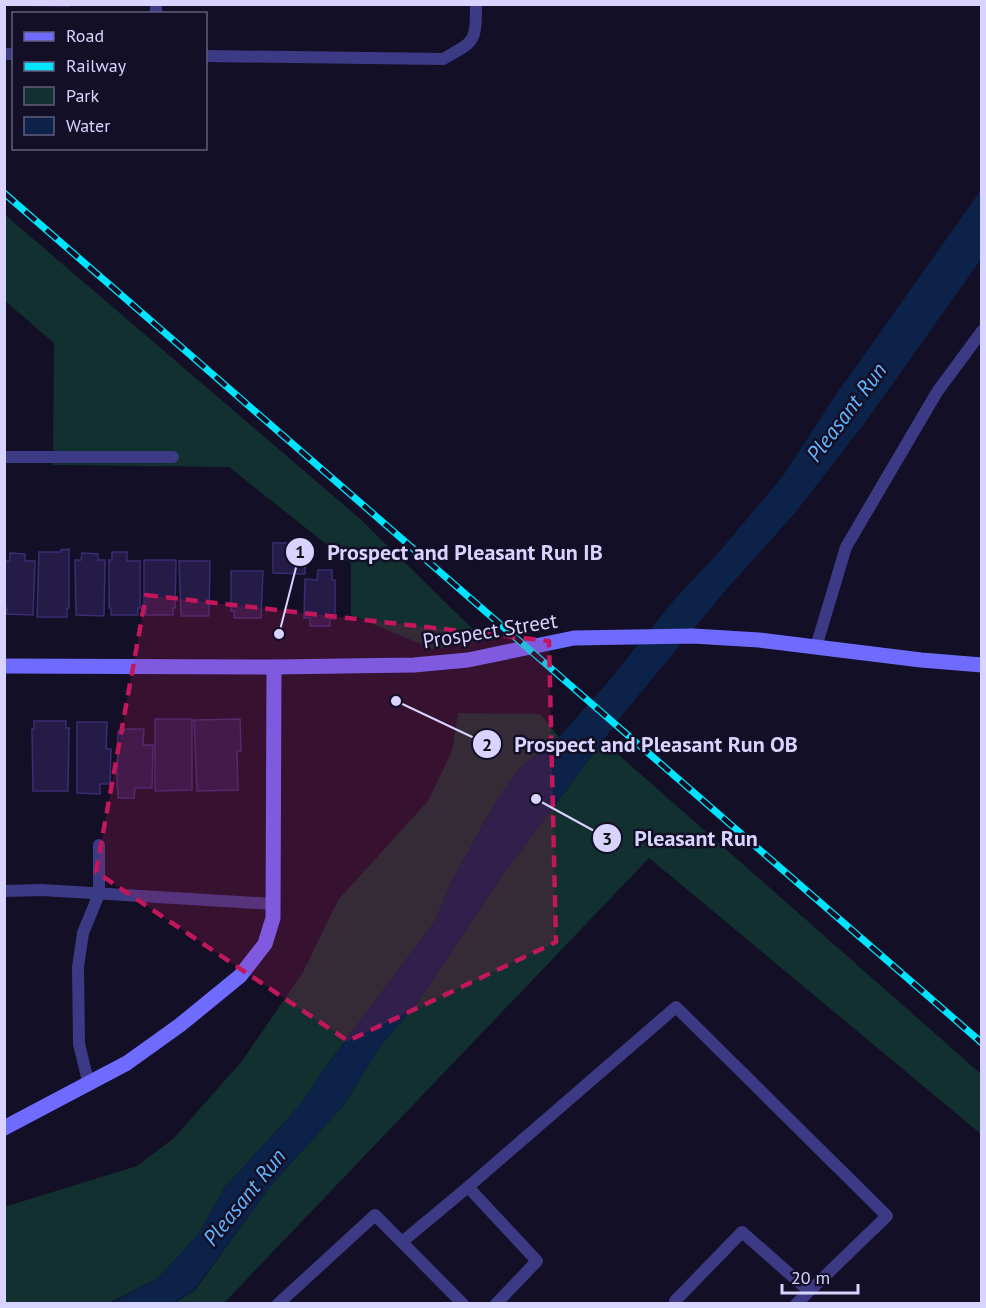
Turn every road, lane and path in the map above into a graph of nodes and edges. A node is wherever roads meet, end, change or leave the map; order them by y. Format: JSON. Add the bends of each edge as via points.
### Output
{"nodes":[{"id":1,"x":476,"y":4,"type":"edge"},
{"id":2,"x":207,"y":56,"type":"edge"},
{"id":3,"x":981,"y":331,"type":"edge"},
{"id":4,"x":4,"y":457,"type":"edge"},
{"id":5,"x":173,"y":458,"type":"dead end"},
{"id":6,"x":816,"y":647,"type":"junction"},
{"id":7,"x":981,"y":665,"type":"edge"},
{"id":8,"x":4,"y":666,"type":"edge"},
{"id":9,"x":274,"y":668,"type":"junction"},
{"id":10,"x":99,"y":845,"type":"dead end"},
{"id":11,"x":4,"y":891,"type":"edge"},
{"id":12,"x":99,"y":894,"type":"junction"},
{"id":13,"x":273,"y":904,"type":"junction"},
{"id":14,"x":88,"y":1084,"type":"junction"},
{"id":15,"x":4,"y":1128,"type":"edge"},
{"id":16,"x":468,"y":1187,"type":"junction"},
{"id":17,"x":402,"y":1242,"type":"junction"},
{"id":18,"x":809,"y":1291,"type":"junction"},
{"id":19,"x":675,"y":1301,"type":"dead end"},
{"id":20,"x":278,"y":1304,"type":"edge"},
{"id":21,"x":463,"y":1304,"type":"edge"},
{"id":22,"x":496,"y":1304,"type":"edge"},
{"id":23,"x":796,"y":1304,"type":"edge"}],
"edges":[{"from":1,"to":2,"type":"lane","via":[[476,29],[469,44],[443,59]]},
{"from":3,"to":6,"type":"lane","via":[[937,392],[846,547]]},
{"from":4,"to":5,"type":"lane"},
{"from":6,"to":7,"type":"main road","name":"Prospect Street"},
{"from":6,"to":9,"type":"main road","name":"Prospect Street","via":[[693,636],[604,636],[468,660]]},
{"from":8,"to":9,"type":"main road","name":"Prospect Street"},
{"from":9,"to":13,"type":"main road"},
{"from":10,"to":12,"type":"lane"},
{"from":11,"to":12,"type":"lane"},
{"from":12,"to":13,"type":"lane"},
{"from":12,"to":14,"type":"lane","via":[[83,933],[78,967],[79,1044]]},
{"from":13,"to":14,"type":"main road","via":[[265,944],[240,976],[127,1063]]},
{"from":14,"to":15,"type":"main road"},
{"from":16,"to":17,"type":"lane"},
{"from":16,"to":18,"type":"lane","via":[[676,1007],[886,1216]]},
{"from":16,"to":22,"type":"lane","via":[[537,1261]]},
{"from":17,"to":20,"type":"lane","via":[[375,1215]]},
{"from":17,"to":21,"type":"lane"},
{"from":18,"to":19,"type":"lane","via":[[742,1232]]},
{"from":18,"to":23,"type":"lane"}]}
